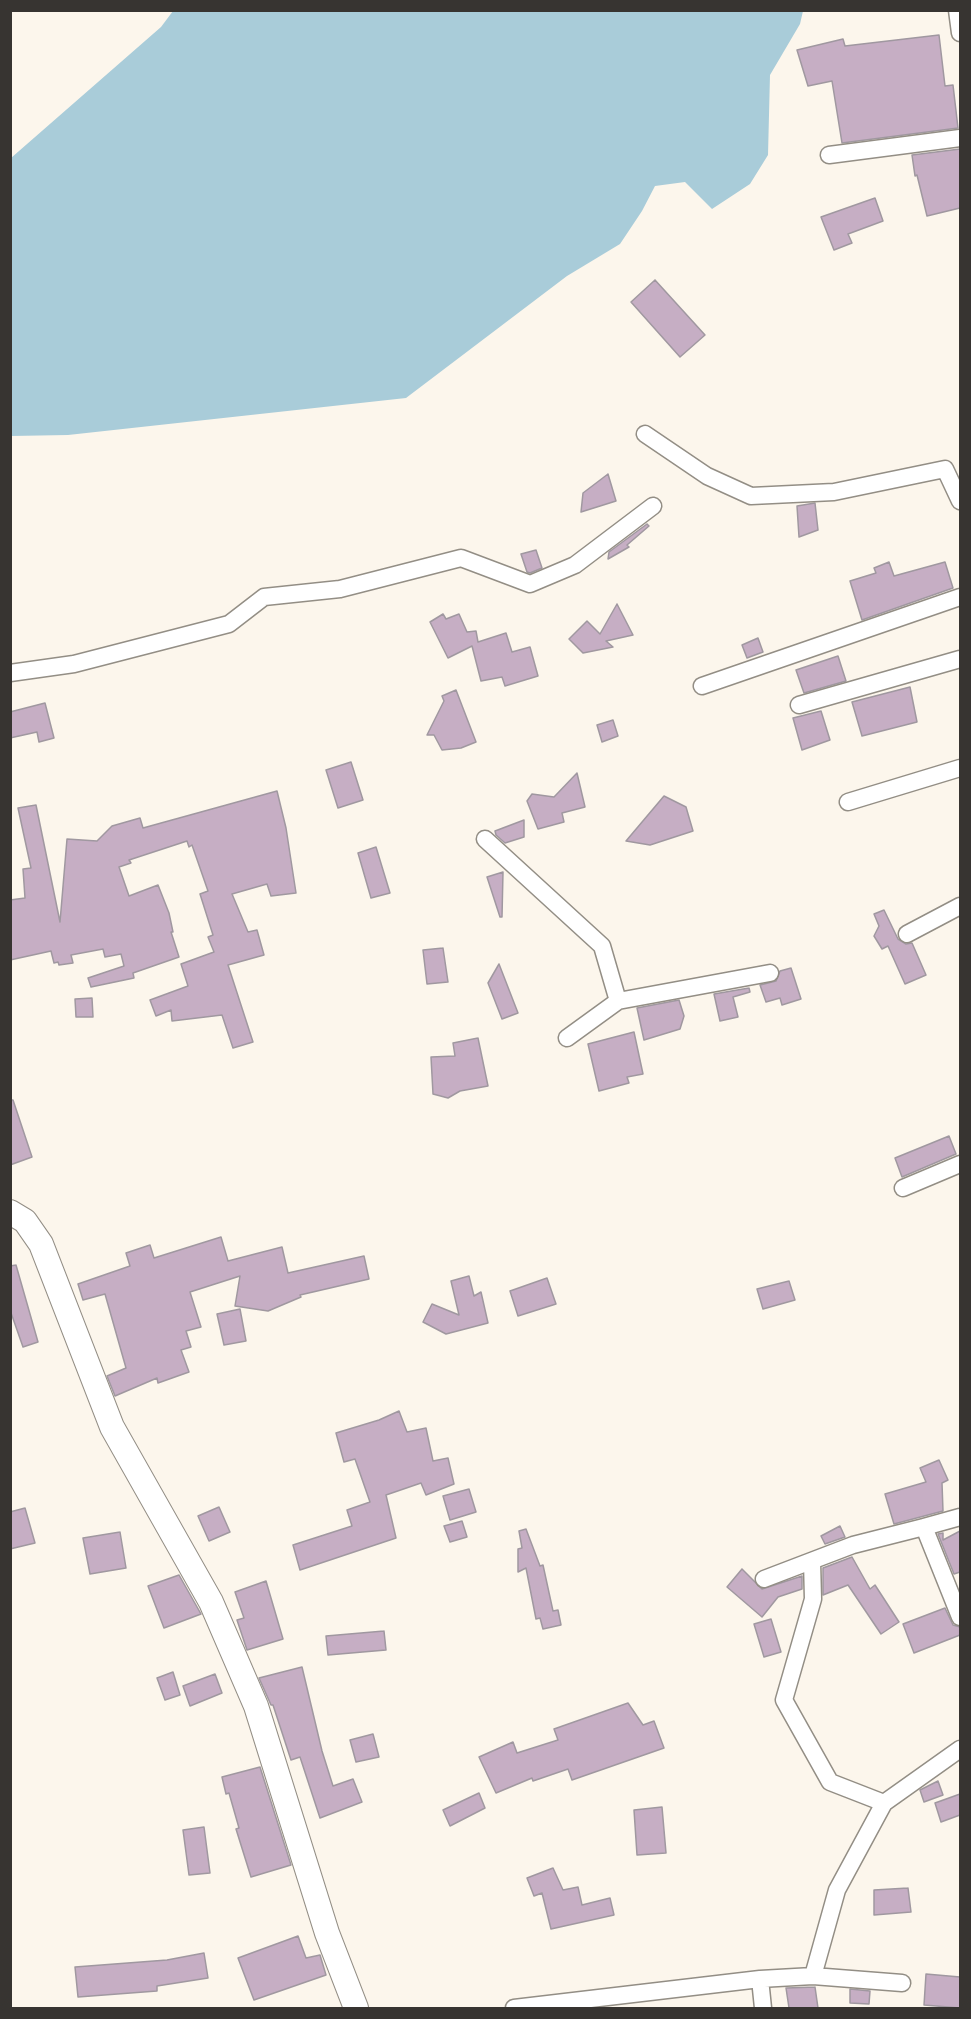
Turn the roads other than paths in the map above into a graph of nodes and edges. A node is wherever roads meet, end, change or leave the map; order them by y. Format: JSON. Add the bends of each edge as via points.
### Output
{"nodes":[{"id":1,"x":957,"y":10,"type":"edge"},
{"id":2,"x":960,"y":33,"type":"edge"},
{"id":3,"x":960,"y":138,"type":"edge"},
{"id":4,"x":829,"y":155,"type":"dead end"},
{"id":5,"x":645,"y":434,"type":"dead end"},
{"id":6,"x":960,"y":501,"type":"edge"},
{"id":7,"x":653,"y":506,"type":"dead end"},
{"id":8,"x":960,"y":597,"type":"edge"},
{"id":9,"x":960,"y":659,"type":"edge"},
{"id":10,"x":10,"y":673,"type":"edge"},
{"id":11,"x":702,"y":686,"type":"dead end"},
{"id":12,"x":799,"y":705,"type":"dead end"},
{"id":13,"x":960,"y":768,"type":"edge"},
{"id":14,"x":848,"y":802,"type":"dead end"},
{"id":15,"x":485,"y":839,"type":"dead end"},
{"id":16,"x":960,"y":906,"type":"edge"},
{"id":17,"x":907,"y":934,"type":"dead end"},
{"id":18,"x":770,"y":973,"type":"dead end"},
{"id":19,"x":618,"y":1001,"type":"junction"},
{"id":20,"x":567,"y":1038,"type":"dead end"},
{"id":21,"x":960,"y":1164,"type":"edge"},
{"id":22,"x":903,"y":1188,"type":"dead end"},
{"id":23,"x":10,"y":1212,"type":"edge"},
{"id":24,"x":960,"y":1517,"type":"edge"},
{"id":25,"x":924,"y":1527,"type":"junction"},
{"id":26,"x":812,"y":1561,"type":"junction"},
{"id":27,"x":764,"y":1579,"type":"dead end"},
{"id":28,"x":960,"y":1617,"type":"edge"},
{"id":29,"x":960,"y":1749,"type":"edge"},
{"id":30,"x":884,"y":1803,"type":"junction"},
{"id":31,"x":813,"y":1976,"type":"junction"},
{"id":32,"x":760,"y":1979,"type":"junction"},
{"id":33,"x":902,"y":1983,"type":"dead end"},
{"id":34,"x":356,"y":2008,"type":"edge"},
{"id":35,"x":514,"y":2008,"type":"edge"},
{"id":36,"x":763,"y":2008,"type":"edge"}],
"edges":[{"from":1,"to":2,"type":"street"},
{"from":3,"to":4,"type":"street"},
{"from":5,"to":6,"type":"street","via":[[706,476],[751,496],[834,492],[945,469]]},
{"from":7,"to":10,"type":"street","via":[[575,565],[530,584],[461,558],[340,589],[264,597],[229,624],[74,664]]},
{"from":8,"to":11,"type":"street"},
{"from":9,"to":12,"type":"street"},
{"from":13,"to":14,"type":"street"},
{"from":15,"to":19,"type":"street","via":[[602,946]]},
{"from":16,"to":17,"type":"street"},
{"from":18,"to":19,"type":"street"},
{"from":19,"to":20,"type":"street"},
{"from":21,"to":22,"type":"street"},
{"from":23,"to":34,"type":"main road","via":[[25,1221],[41,1244],[112,1427],[216,1612],[256,1706],[327,1933]]},
{"from":24,"to":25,"type":"street"},
{"from":25,"to":26,"type":"street","via":[[853,1545]]},
{"from":25,"to":28,"type":"street"},
{"from":26,"to":27,"type":"street"},
{"from":26,"to":30,"type":"street","via":[[813,1599],[784,1700],[830,1782]]},
{"from":29,"to":30,"type":"street"},
{"from":30,"to":31,"type":"street","via":[[837,1890]]},
{"from":31,"to":32,"type":"street"},
{"from":31,"to":33,"type":"street"},
{"from":32,"to":35,"type":"street"},
{"from":32,"to":36,"type":"street"}]}
